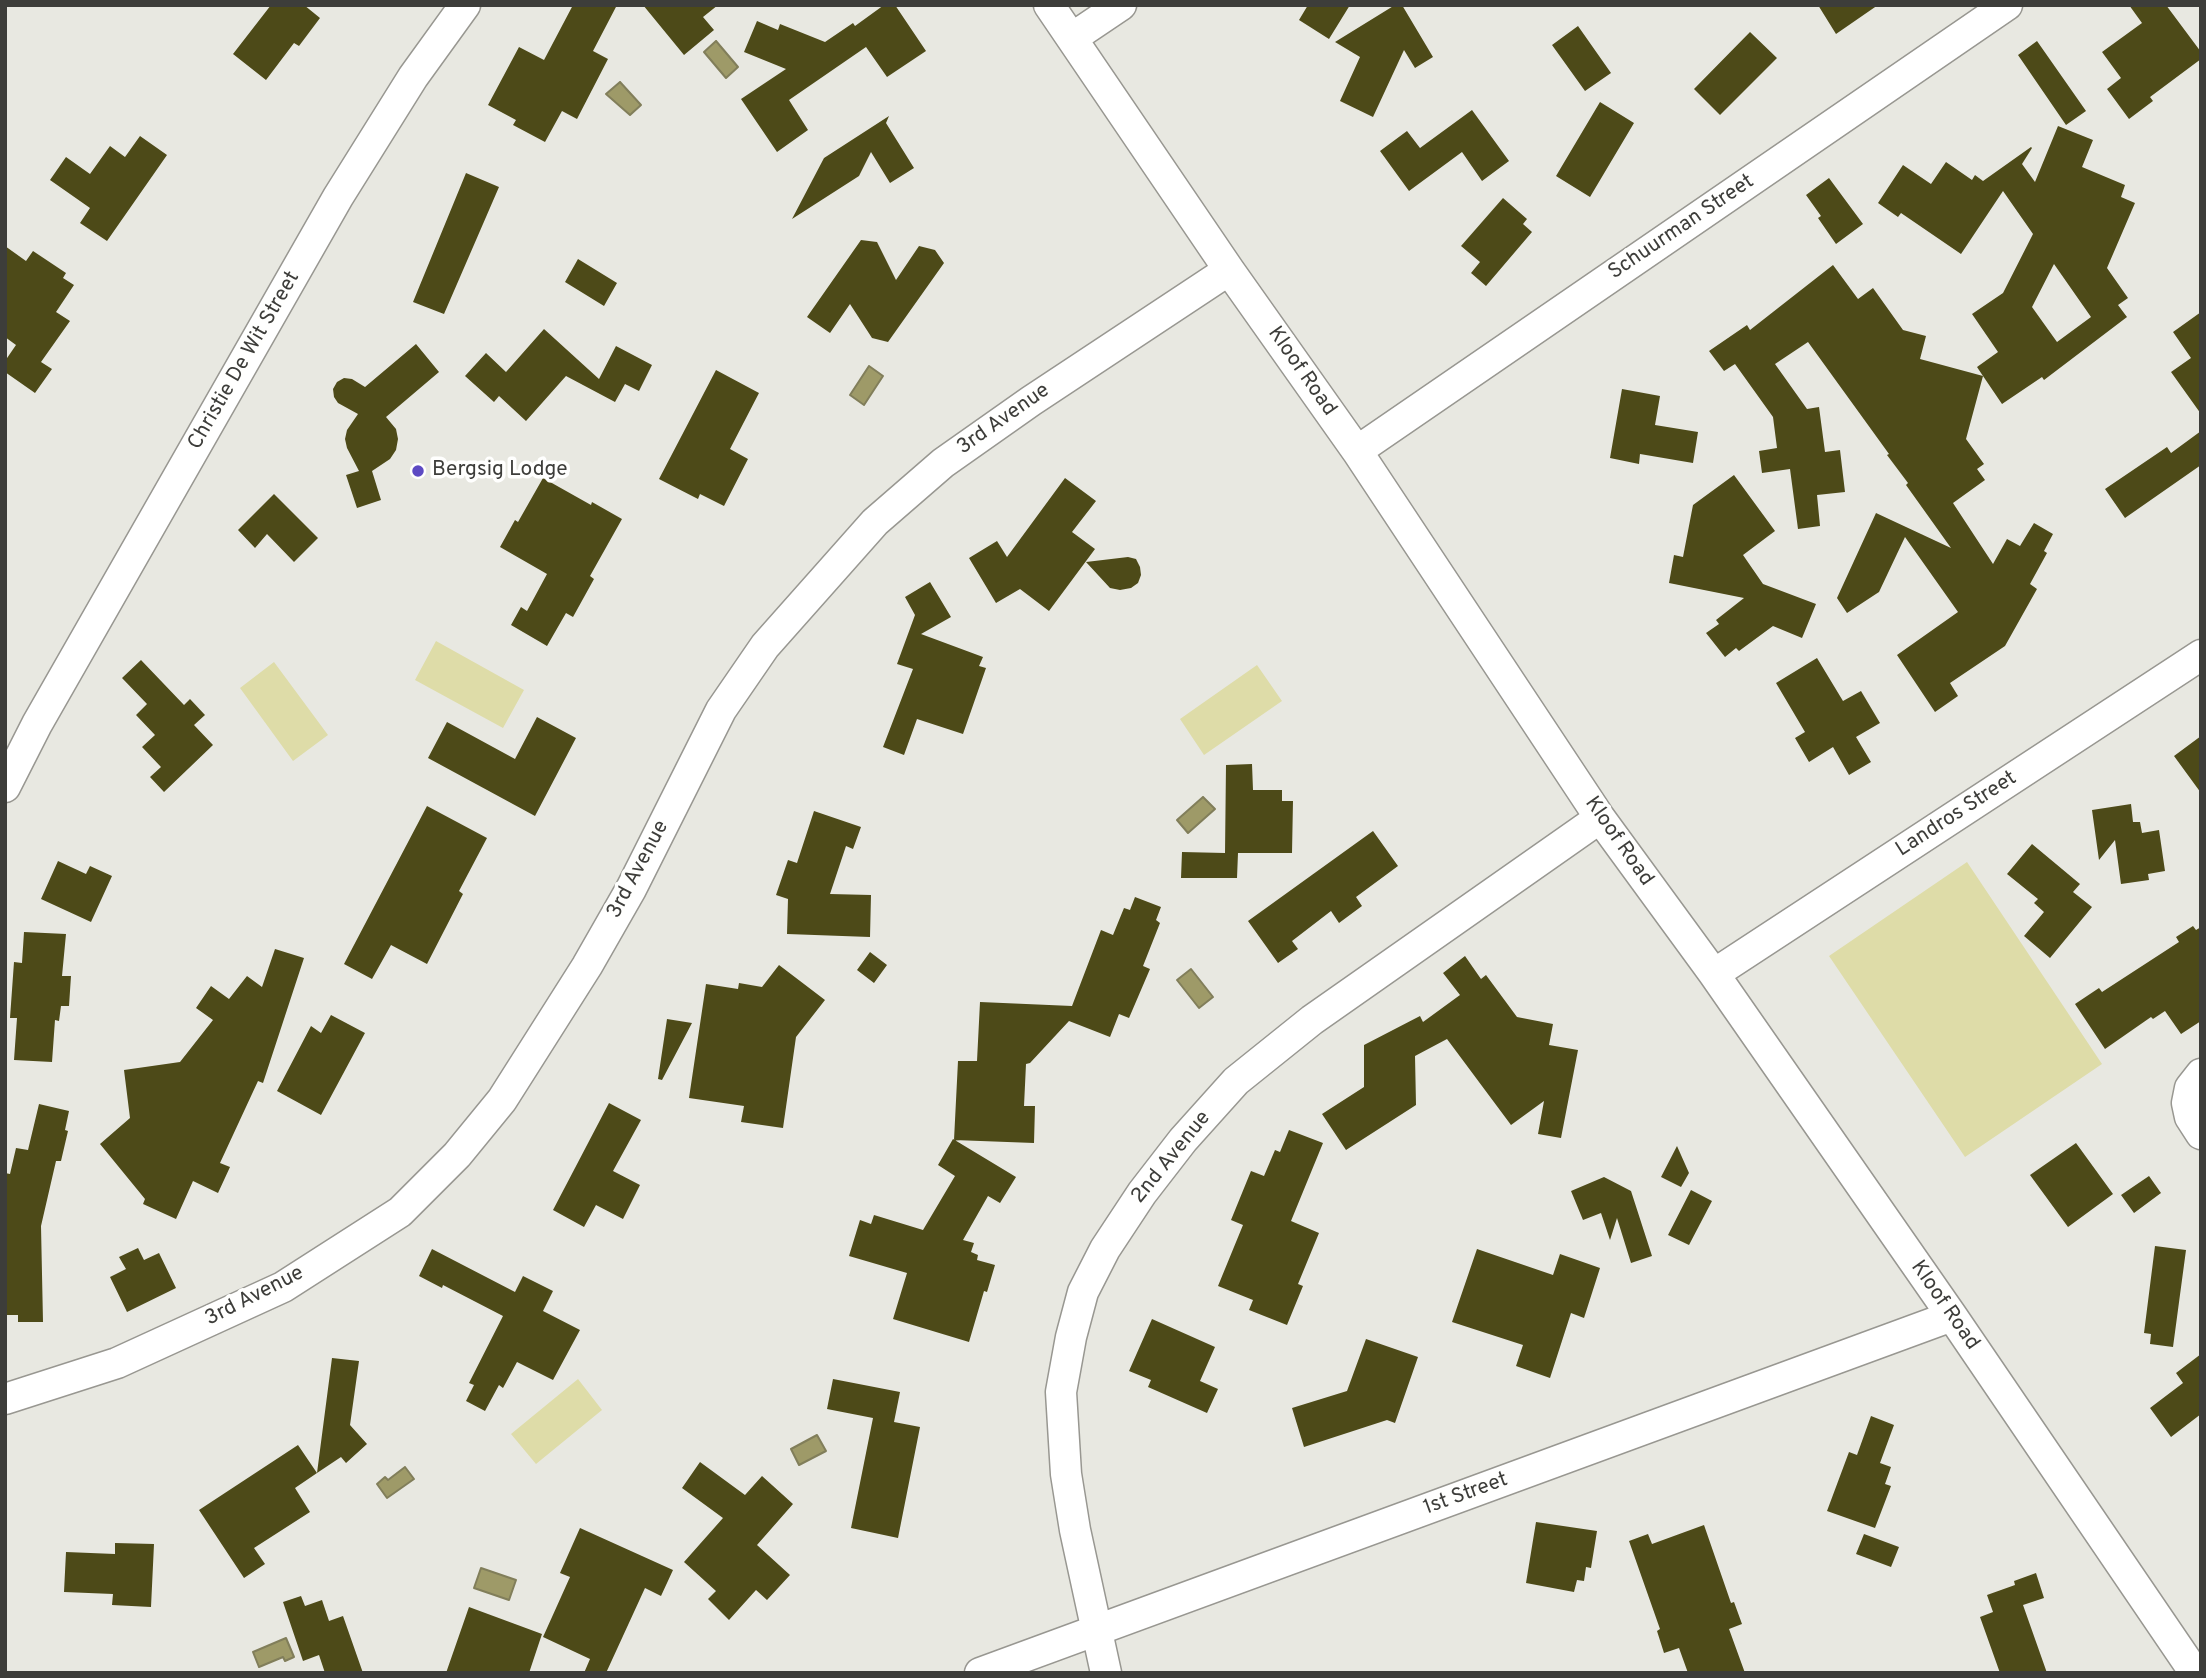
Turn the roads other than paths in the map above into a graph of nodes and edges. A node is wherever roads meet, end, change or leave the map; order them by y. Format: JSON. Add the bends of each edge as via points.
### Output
{"nodes":[{"id":1,"x":465,"y":5,"type":"edge"},
{"id":2,"x":1049,"y":5,"type":"edge"},
{"id":3,"x":1121,"y":5,"type":"edge"},
{"id":4,"x":2007,"y":5,"type":"edge"},
{"id":5,"x":1072,"y":38,"type":"junction"},
{"id":6,"x":1229,"y":270,"type":"junction"},
{"id":7,"x":1357,"y":450,"type":"junction"},
{"id":8,"x":2201,"y":655,"type":"edge"},
{"id":9,"x":5,"y":787,"type":"edge"},
{"id":10,"x":1600,"y":818,"type":"junction"},
{"id":11,"x":1714,"y":974,"type":"junction"},
{"id":12,"x":2201,"y":1074,"type":"edge"},
{"id":13,"x":2201,"y":1134,"type":"edge"},
{"id":14,"x":1952,"y":1316,"type":"junction"},
{"id":15,"x":5,"y":1399,"type":"edge"},
{"id":16,"x":1096,"y":1631,"type":"junction"},
{"id":17,"x":980,"y":1673,"type":"edge"},
{"id":18,"x":1106,"y":1673,"type":"edge"},
{"id":19,"x":2195,"y":1673,"type":"edge"}],
"edges":[{"from":1,"to":9,"type":"street","name":"Christie De Wit Street","via":[[413,76],[338,197]]},
{"from":2,"to":5,"type":"street","name":"Kloof Road"},
{"from":3,"to":5,"type":"street"},
{"from":4,"to":7,"type":"street","name":"Schuurman Street"},
{"from":5,"to":6,"type":"street","name":"Kloof Road"},
{"from":6,"to":7,"type":"street","name":"Kloof Road"},
{"from":6,"to":15,"type":"street","name":"3rd Avenue","via":[[943,463],[875,523],[765,646],[721,710],[587,966],[502,1100],[457,1155],[400,1212],[284,1287],[117,1363]]},
{"from":7,"to":10,"type":"street","name":"Kloof Road"},
{"from":8,"to":11,"type":"street","name":"Landros Street"},
{"from":10,"to":11,"type":"street","name":"Kloof Road"},
{"from":10,"to":16,"type":"street","name":"2nd Avenue","via":[[1312,1020],[1236,1081],[1174,1151],[1105,1249],[1083,1292],[1061,1392],[1066,1474]]},
{"from":11,"to":14,"type":"street","name":"Kloof Road"},
{"from":12,"to":13,"type":"street","via":[[2190,1088],[2187,1104]]},
{"from":14,"to":16,"type":"street","name":"1st Street"},
{"from":14,"to":19,"type":"street","name":"Kloof Road"},
{"from":16,"to":17,"type":"street","name":"1st Street"},
{"from":16,"to":18,"type":"street","name":"2nd Avenue"}]}
